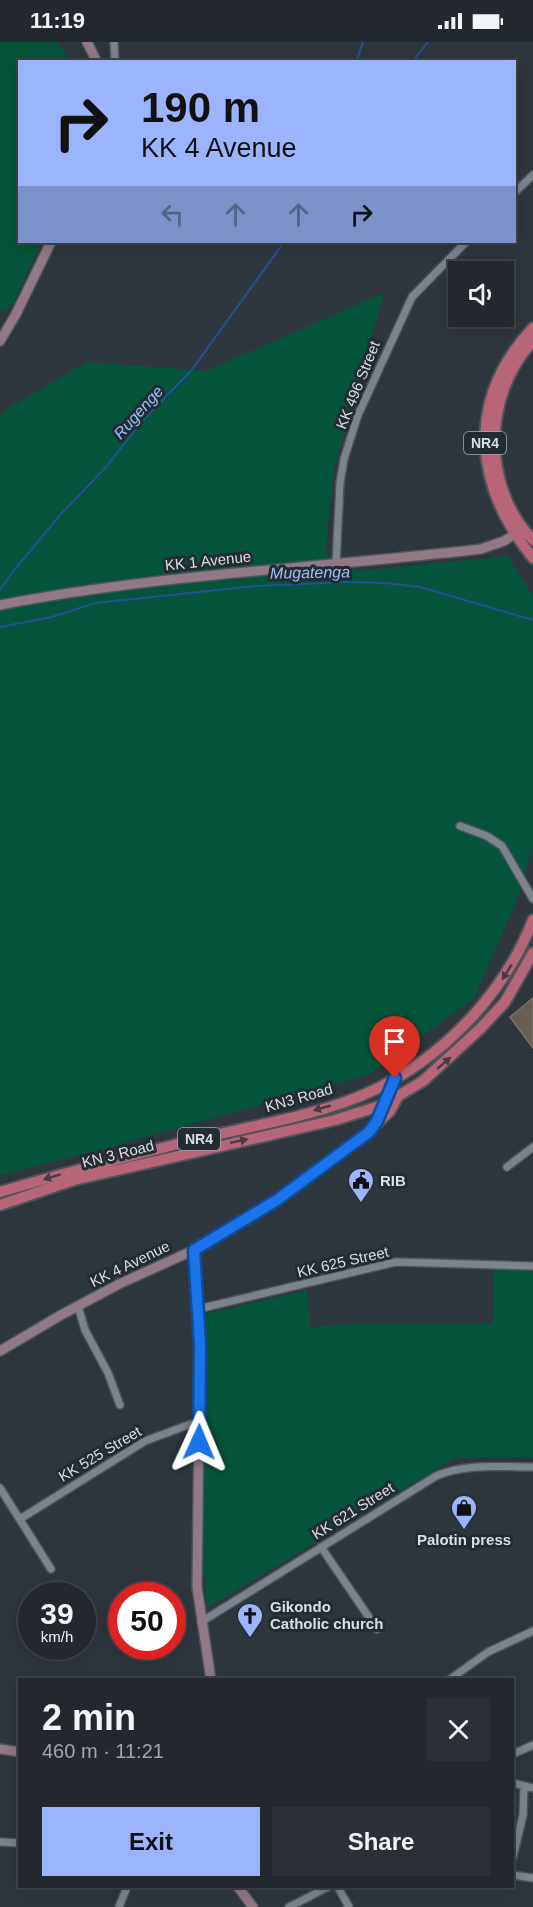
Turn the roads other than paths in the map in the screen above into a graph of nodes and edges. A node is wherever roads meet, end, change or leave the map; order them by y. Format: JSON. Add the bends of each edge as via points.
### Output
{"nodes":[{"id":1,"x":87,"y":42,"type":"edge"},
{"id":2,"x":114,"y":42,"type":"edge"},
{"id":3,"x":96,"y":60,"type":"edge"},
{"id":4,"x":115,"y":60,"type":"edge"},
{"id":5,"x":533,"y":175,"type":"edge"},
{"id":6,"x":516,"y":191,"type":"edge"},
{"id":7,"x":51,"y":243,"type":"edge"},
{"id":8,"x":465,"y":243,"type":"edge"},
{"id":9,"x":533,"y":328,"type":"edge"},
{"id":10,"x":0,"y":341,"type":"edge"},
{"id":11,"x":533,"y":341,"type":"edge"},
{"id":12,"x":519,"y":531,"type":"junction"},
{"id":13,"x":533,"y":540,"type":"edge"},
{"id":14,"x":533,"y":558,"type":"edge"},
{"id":15,"x":336,"y":564,"type":"junction"},
{"id":16,"x":0,"y":604,"type":"edge"},
{"id":17,"x":460,"y":826,"type":"dead end"},
{"id":18,"x":525,"y":883,"type":"junction"},
{"id":19,"x":533,"y":889,"type":"edge"},
{"id":20,"x":533,"y":899,"type":"edge"},
{"id":21,"x":533,"y":920,"type":"edge"},
{"id":22,"x":533,"y":952,"type":"edge"},
{"id":23,"x":395,"y":1078,"type":"junction"},
{"id":24,"x":397,"y":1098,"type":"junction"},
{"id":25,"x":383,"y":1105,"type":"junction"},
{"id":26,"x":365,"y":1111,"type":"junction"},
{"id":27,"x":375,"y":1124,"type":"junction"},
{"id":28,"x":533,"y":1147,"type":"edge"},
{"id":29,"x":507,"y":1167,"type":"dead end"},
{"id":30,"x":0,"y":1192,"type":"edge"},
{"id":31,"x":0,"y":1204,"type":"edge"},
{"id":32,"x":194,"y":1250,"type":"junction"},
{"id":33,"x":533,"y":1266,"type":"edge"},
{"id":34,"x":78,"y":1306,"type":"junction"},
{"id":35,"x":198,"y":1309,"type":"junction"},
{"id":36,"x":0,"y":1351,"type":"edge"},
{"id":37,"x":120,"y":1404,"type":"dead end"},
{"id":38,"x":199,"y":1421,"type":"junction"},
{"id":39,"x":533,"y":1467,"type":"edge"},
{"id":40,"x":0,"y":1488,"type":"edge"},
{"id":41,"x":20,"y":1519,"type":"junction"},
{"id":42,"x":321,"y":1547,"type":"junction"},
{"id":43,"x":51,"y":1569,"type":"dead end"},
{"id":44,"x":201,"y":1622,"type":"junction"},
{"id":45,"x":377,"y":1629,"type":"dead end"},
{"id":46,"x":533,"y":1631,"type":"edge"},
{"id":47,"x":211,"y":1678,"type":"edge"},
{"id":48,"x":452,"y":1678,"type":"edge"},
{"id":49,"x":533,"y":1745,"type":"edge"},
{"id":50,"x":0,"y":1749,"type":"edge"},
{"id":51,"x":18,"y":1752,"type":"edge"},
{"id":52,"x":514,"y":1754,"type":"edge"},
{"id":53,"x":514,"y":1783,"type":"edge"},
{"id":54,"x":524,"y":1787,"type":"junction"},
{"id":55,"x":533,"y":1788,"type":"edge"},
{"id":56,"x":0,"y":1842,"type":"edge"},
{"id":57,"x":18,"y":1843,"type":"edge"},
{"id":58,"x":514,"y":1853,"type":"edge"},
{"id":59,"x":514,"y":1875,"type":"edge"},
{"id":60,"x":533,"y":1878,"type":"edge"},
{"id":61,"x":127,"y":1888,"type":"edge"},
{"id":62,"x":239,"y":1888,"type":"edge"},
{"id":63,"x":326,"y":1888,"type":"edge"},
{"id":64,"x":339,"y":1888,"type":"edge"},
{"id":65,"x":119,"y":1907,"type":"edge"},
{"id":66,"x":254,"y":1907,"type":"edge"},
{"id":67,"x":289,"y":1907,"type":"edge"},
{"id":68,"x":349,"y":1907,"type":"edge"}],
"edges":[{"from":1,"to":3,"type":"main road"},
{"from":2,"to":4,"type":"street"},
{"from":5,"to":6,"type":"street"},
{"from":7,"to":10,"type":"main road"},
{"from":8,"to":15,"type":"street","name":"KK 496 Street","via":[[412,297],[358,415],[340,483]]},
{"from":9,"to":12,"type":"highway","number":"NR4","via":[[503,371],[485,435],[487,470],[493,490],[502,514]]},
{"from":11,"to":12,"type":"highway","number":"NR4","via":[[515,363],[501,393],[495,438],[501,483]]},
{"from":12,"to":13,"type":"highway","number":"NR4"},
{"from":12,"to":14,"type":"highway","number":"NR4"},
{"from":12,"to":15,"type":"main road","name":"KK 1 Avenue","via":[[492,547]]},
{"from":15,"to":16,"type":"main road","name":"KK 1 Avenue","via":[[78,589]]},
{"from":17,"to":18,"type":"street","via":[[502,846]]},
{"from":18,"to":19,"type":"street"},
{"from":18,"to":20,"type":"street"},
{"from":21,"to":23,"type":"highway","name":"KN3 Road","number":"NR4","one_way":true,"via":[[511,966],[479,1010],[426,1058]]},
{"from":24,"to":22,"type":"highway","name":"KN 3 Road","number":"NR4","one_way":true,"via":[[423,1081],[495,1014]]},
{"from":23,"to":25,"type":"main road"},
{"from":23,"to":30,"type":"highway","name":"KN3 Road","number":"NR4","one_way":true,"via":[[330,1106]]},
{"from":24,"to":25,"type":"highway","name":"KN 3 Road","number":"NR4"},
{"from":24,"to":27,"type":"highway","via":[[390,1111]]},
{"from":25,"to":26,"type":"highway","name":"KN 3 Road","number":"NR4"},
{"from":25,"to":27,"type":"main road"},
{"from":26,"to":27,"type":"highway"},
{"from":31,"to":26,"type":"highway","name":"KN 3 Road","number":"NR4","one_way":true,"via":[[74,1180]]},
{"from":27,"to":32,"type":"main road","name":"KK 4 Avenue","via":[[277,1200]]},
{"from":28,"to":29,"type":"street"},
{"from":32,"to":34,"type":"main road","name":"KK 4 Avenue"},
{"from":32,"to":35,"type":"main road"},
{"from":33,"to":35,"type":"street","name":"KK 625 Street","via":[[396,1263]]},
{"from":34,"to":36,"type":"main road","name":"KK 4 Avenue"},
{"from":34,"to":37,"type":"street","via":[[85,1330]]},
{"from":35,"to":38,"type":"main road"},
{"from":38,"to":41,"type":"street","name":"KK 525 Street","via":[[145,1441]]},
{"from":38,"to":44,"type":"main road","via":[[197,1587]]},
{"from":39,"to":42,"type":"street","name":"KK 621 Street","via":[[449,1471]]},
{"from":40,"to":41,"type":"street"},
{"from":41,"to":43,"type":"street"},
{"from":42,"to":44,"type":"street","name":"KK 621 Street"},
{"from":42,"to":45,"type":"street"},
{"from":44,"to":47,"type":"main road"},
{"from":46,"to":48,"type":"street","via":[[488,1652]]},
{"from":49,"to":52,"type":"street"},
{"from":50,"to":51,"type":"main road"},
{"from":53,"to":54,"type":"street"},
{"from":54,"to":55,"type":"street"},
{"from":54,"to":58,"type":"street","via":[[524,1815]]},
{"from":56,"to":57,"type":"street"},
{"from":59,"to":60,"type":"street"},
{"from":61,"to":65,"type":"street"},
{"from":62,"to":66,"type":"main road"},
{"from":63,"to":67,"type":"street"},
{"from":64,"to":68,"type":"street"}]}
